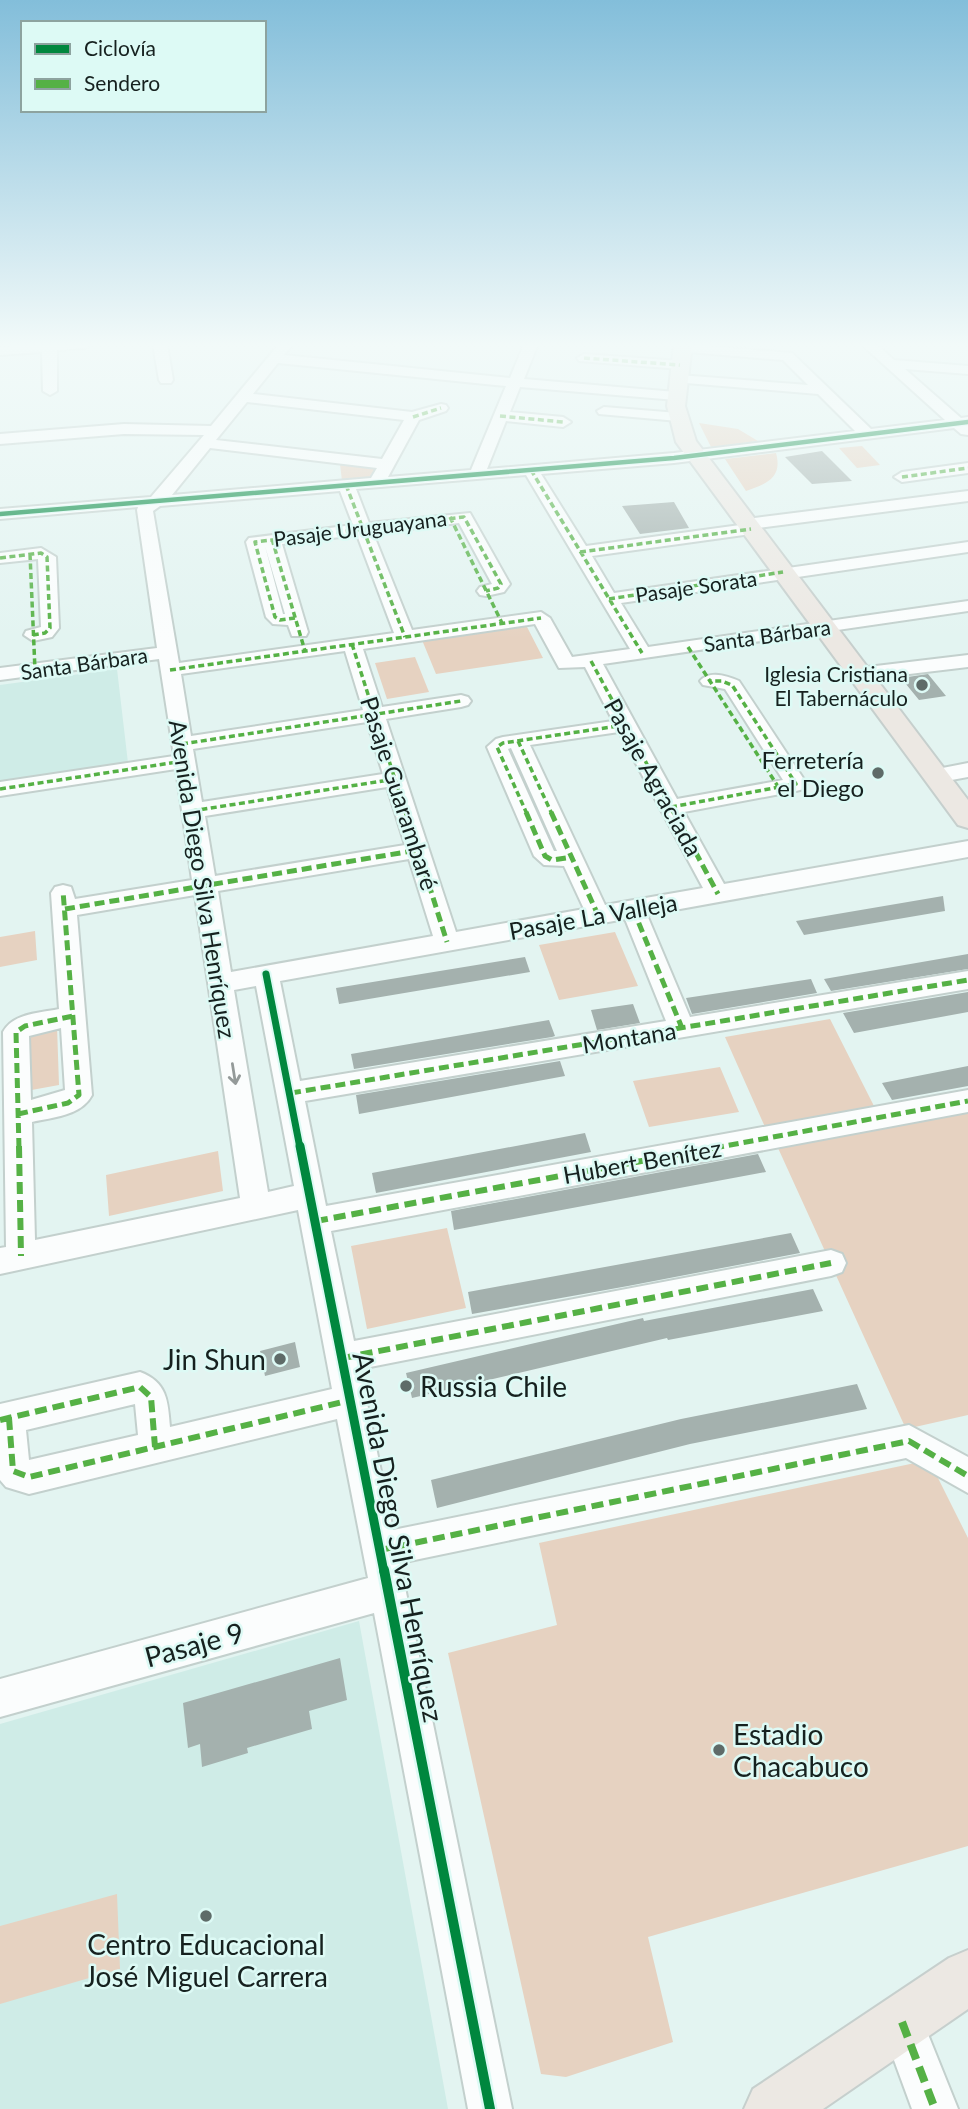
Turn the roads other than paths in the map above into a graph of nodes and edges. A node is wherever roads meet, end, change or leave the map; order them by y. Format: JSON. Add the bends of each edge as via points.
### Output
{"nodes":[{"id":1,"x":206,"y":442,"type":"edge"},
{"id":2,"x":246,"y":442,"type":"edge"},
{"id":3,"x":399,"y":442,"type":"edge"},
{"id":4,"x":490,"y":442,"type":"edge"},
{"id":5,"x":687,"y":442,"type":"edge"},
{"id":6,"x":807,"y":442,"type":"edge"},
{"id":7,"x":696,"y":456,"type":"junction"},
{"id":8,"x":388,"y":464,"type":"junction"},
{"id":9,"x":968,"y":468,"type":"edge"},
{"id":10,"x":531,"y":470,"type":"junction"},
{"id":11,"x":477,"y":474,"type":"junction"},
{"id":12,"x":902,"y":477,"type":"dead end"},
{"id":13,"x":377,"y":482,"type":"junction"},
{"id":14,"x":346,"y":485,"type":"junction"},
{"id":15,"x":968,"y":496,"type":"edge"},
{"id":16,"x":155,"y":501,"type":"junction"},
{"id":17,"x":0,"y":514,"type":"edge"},
{"id":18,"x":457,"y":517,"type":"joint"},
{"id":19,"x":749,"y":527,"type":"junction"},
{"id":20,"x":363,"y":528,"type":"junction"},
{"id":21,"x":264,"y":541,"type":"joint"},
{"id":22,"x":968,"y":547,"type":"edge"},
{"id":23,"x":580,"y":552,"type":"junction"},
{"id":24,"x":0,"y":558,"type":"edge"},
{"id":25,"x":783,"y":572,"type":"junction"},
{"id":26,"x":609,"y":599,"type":"junction"},
{"id":27,"x":968,"y":606,"type":"edge"},
{"id":28,"x":541,"y":618,"type":"joint"},
{"id":29,"x":502,"y":623,"type":"junction"},
{"id":30,"x":824,"y":627,"type":"junction"},
{"id":31,"x":405,"y":637,"type":"junction"},
{"id":32,"x":352,"y":644,"type":"junction"},
{"id":33,"x":688,"y":647,"type":"junction"},
{"id":34,"x":305,"y":651,"type":"junction"},
{"id":35,"x":642,"y":653,"type":"junction"},
{"id":36,"x":169,"y":661,"type":"junction"},
{"id":37,"x":591,"y":661,"type":"junction"},
{"id":38,"x":968,"y":661,"type":"edge"},
{"id":39,"x":566,"y":664,"type":"joint"},
{"id":40,"x":34,"y":670,"type":"junction"},
{"id":41,"x":0,"y":674,"type":"edge"},
{"id":42,"x":859,"y":674,"type":"junction"},
{"id":43,"x":461,"y":701,"type":"dead end"},
{"id":44,"x":374,"y":714,"type":"junction"},
{"id":45,"x":625,"y":725,"type":"junction"},
{"id":46,"x":518,"y":741,"type":"joint"},
{"id":47,"x":183,"y":752,"type":"junction"},
{"id":48,"x":968,"y":770,"type":"edge"},
{"id":49,"x":935,"y":776,"type":"junction"},
{"id":50,"x":395,"y":779,"type":"junction"},
{"id":51,"x":0,"y":789,"type":"edge"},
{"id":52,"x":671,"y":807,"type":"junction"},
{"id":53,"x":192,"y":811,"type":"junction"},
{"id":54,"x":968,"y":819,"type":"edge"},
{"id":55,"x":968,"y":849,"type":"edge"},
{"id":56,"x":418,"y":850,"type":"junction"},
{"id":57,"x":204,"y":886,"type":"junction"},
{"id":58,"x":718,"y":894,"type":"junction"},
{"id":59,"x":633,"y":909,"type":"junction"},
{"id":60,"x":598,"y":915,"type":"junction"},
{"id":61,"x":447,"y":942,"type":"junction"},
{"id":62,"x":266,"y":974,"type":"junction"},
{"id":63,"x":968,"y":980,"type":"edge"},
{"id":64,"x":219,"y":983,"type":"junction"},
{"id":65,"x":73,"y":1016,"type":"junction"},
{"id":66,"x":682,"y":1028,"type":"junction"},
{"id":67,"x":290,"y":1093,"type":"junction"},
{"id":68,"x":968,"y":1101,"type":"edge"},
{"id":69,"x":18,"y":1114,"type":"junction"},
{"id":70,"x":256,"y":1206,"type":"junction"},
{"id":71,"x":314,"y":1208,"type":"junction"},
{"id":72,"x":11,"y":1258,"type":"edge"},
{"id":73,"x":831,"y":1263,"type":"dead end"},
{"id":74,"x":343,"y":1358,"type":"junction"},
{"id":75,"x":351,"y":1400,"type":"junction"},
{"id":76,"x":5,"y":1419,"type":"edge"},
{"id":77,"x":155,"y":1447,"type":"junction"},
{"id":78,"x":968,"y":1476,"type":"edge"},
{"id":79,"x":380,"y":1550,"type":"junction"},
{"id":80,"x":387,"y":1591,"type":"junction"},
{"id":81,"x":0,"y":1698,"type":"edge"},
{"id":82,"x":968,"y":1978,"type":"edge"},
{"id":83,"x":902,"y":2022,"type":"junction"},
{"id":84,"x":490,"y":2109,"type":"edge"},
{"id":85,"x":773,"y":2109,"type":"edge"},
{"id":86,"x":935,"y":2109,"type":"edge"}],
"edges":[{"from":1,"to":16,"type":"street"},
{"from":2,"to":8,"type":"street"},
{"from":3,"to":8,"type":"street"},
{"from":4,"to":11,"type":"street"},
{"from":5,"to":7,"type":"main road"},
{"from":6,"to":7,"type":"street"},
{"from":7,"to":10,"type":"street"},
{"from":7,"to":19,"type":"main road"},
{"from":8,"to":13,"type":"street"},
{"from":9,"to":12,"type":"street"},
{"from":10,"to":11,"type":"street"},
{"from":10,"to":23,"type":"street"},
{"from":11,"to":13,"type":"street"},
{"from":13,"to":14,"type":"street"},
{"from":14,"to":16,"type":"street"},
{"from":14,"to":20,"type":"street"},
{"from":15,"to":19,"type":"street"},
{"from":16,"to":17,"type":"street"},
{"from":16,"to":36,"type":"street","name":"Avenida Diego Silva Henríquez","via":[[145,510]]},
{"from":18,"to":20,"type":"street","name":"Pasaje Uruguayana"},
{"from":18,"to":29,"type":"street"},
{"from":19,"to":23,"type":"street"},
{"from":19,"to":25,"type":"main road"},
{"from":20,"to":21,"type":"street","name":"Pasaje Uruguayana"},
{"from":20,"to":31,"type":"street"},
{"from":21,"to":34,"type":"street"},
{"from":22,"to":25,"type":"street","name":"Pasaje Sorata"},
{"from":23,"to":26,"type":"street"},
{"from":24,"to":40,"type":"street","via":[[30,554]]},
{"from":25,"to":26,"type":"street","name":"Pasaje Sorata"},
{"from":25,"to":30,"type":"main road"},
{"from":26,"to":35,"type":"street"},
{"from":27,"to":30,"type":"street","name":"Santa Bárbara"},
{"from":28,"to":29,"type":"street","name":"Santa Bárbara"},
{"from":28,"to":39,"type":"street"},
{"from":29,"to":31,"type":"street","name":"Santa Bárbara"},
{"from":30,"to":33,"type":"street","name":"Santa Bárbara"},
{"from":30,"to":42,"type":"main road"},
{"from":31,"to":32,"type":"street","name":"Santa Bárbara"},
{"from":32,"to":34,"type":"street","name":"Santa Bárbara"},
{"from":32,"to":44,"type":"street","name":"Pasaje Guarambaré"},
{"from":33,"to":35,"type":"street","name":"Santa Bárbara"},
{"from":33,"to":52,"type":"street","via":[[710,681],[732,685],[796,783]]},
{"from":34,"to":36,"type":"street","name":"Santa Bárbara"},
{"from":35,"to":37,"type":"street","name":"Santa Bárbara"},
{"from":36,"to":40,"type":"street","name":"Santa Bárbara"},
{"from":36,"to":47,"type":"street","name":"Avenida Diego Silva Henríquez"},
{"from":37,"to":39,"type":"street","name":"Santa Bárbara"},
{"from":37,"to":45,"type":"street","name":"Pasaje Agraciada"},
{"from":38,"to":42,"type":"street"},
{"from":40,"to":41,"type":"street","name":"Santa Bárbara"},
{"from":42,"to":49,"type":"main road"},
{"from":43,"to":44,"type":"street"},
{"from":44,"to":47,"type":"street"},
{"from":44,"to":50,"type":"street","name":"Pasaje Guarambaré"},
{"from":45,"to":46,"type":"street"},
{"from":45,"to":52,"type":"street","name":"Pasaje Agraciada"},
{"from":46,"to":60,"type":"street"},
{"from":47,"to":51,"type":"street"},
{"from":47,"to":53,"type":"street","name":"Avenida Diego Silva Henríquez"},
{"from":48,"to":49,"type":"street"},
{"from":49,"to":54,"type":"main road"},
{"from":50,"to":53,"type":"street"},
{"from":50,"to":56,"type":"street","name":"Pasaje Guarambaré"},
{"from":52,"to":58,"type":"street","name":"Pasaje Agraciada"},
{"from":53,"to":57,"type":"street","name":"Avenida Diego Silva Henríquez"},
{"from":55,"to":58,"type":"street","name":"Pasaje La Valleja"},
{"from":56,"to":57,"type":"street"},
{"from":56,"to":61,"type":"street","name":"Pasaje Guarambaré"},
{"from":57,"to":64,"type":"street","name":"Avenida Diego Silva Henríquez"},
{"from":57,"to":65,"type":"street","via":[[64,900]]},
{"from":58,"to":59,"type":"street","name":"Pasaje La Valleja"},
{"from":59,"to":60,"type":"street","name":"Pasaje La Valleja"},
{"from":59,"to":66,"type":"street"},
{"from":60,"to":61,"type":"street","name":"Pasaje La Valleja"},
{"from":61,"to":62,"type":"street","name":"Pasaje La Valleja"},
{"from":62,"to":64,"type":"street","name":"Pasaje La Valleja"},
{"from":62,"to":67,"type":"street","name":"Avenida Diego Silva Henríquez"},
{"from":63,"to":66,"type":"street","name":"Montana"},
{"from":64,"to":70,"type":"street","name":"Avenida Diego Silva Henríquez","one_way":true},
{"from":65,"to":69,"type":"street","via":[[16,1032]]},
{"from":65,"to":69,"type":"street","via":[[79,1096],[68,1103]]},
{"from":66,"to":67,"type":"street","name":"Montana"},
{"from":67,"to":71,"type":"street","name":"Avenida Diego Silva Henríquez"},
{"from":68,"to":71,"type":"street","name":"Hubert Benítez"},
{"from":69,"to":72,"type":"street"},
{"from":70,"to":71,"type":"street"},
{"from":70,"to":72,"type":"street"},
{"from":71,"to":74,"type":"street","name":"Avenida Diego Silva Henríquez"},
{"from":73,"to":74,"type":"street"},
{"from":74,"to":75,"type":"street","name":"Avenida Diego Silva Henríquez"},
{"from":75,"to":77,"type":"street"},
{"from":75,"to":79,"type":"street","name":"Avenida Diego Silva Henríquez"},
{"from":76,"to":77,"type":"street","via":[[13,1471],[23,1477]]},
{"from":76,"to":77,"type":"street","via":[[140,1387],[151,1397]]},
{"from":78,"to":79,"type":"street","via":[[909,1441]]},
{"from":79,"to":80,"type":"street","name":"Avenida Diego Silva Henríquez"},
{"from":80,"to":81,"type":"street","name":"Pasaje 9"},
{"from":80,"to":84,"type":"street","name":"Avenida Diego Silva Henríquez"},
{"from":82,"to":83,"type":"main road"},
{"from":83,"to":85,"type":"main road"},
{"from":83,"to":86,"type":"street"}]}
